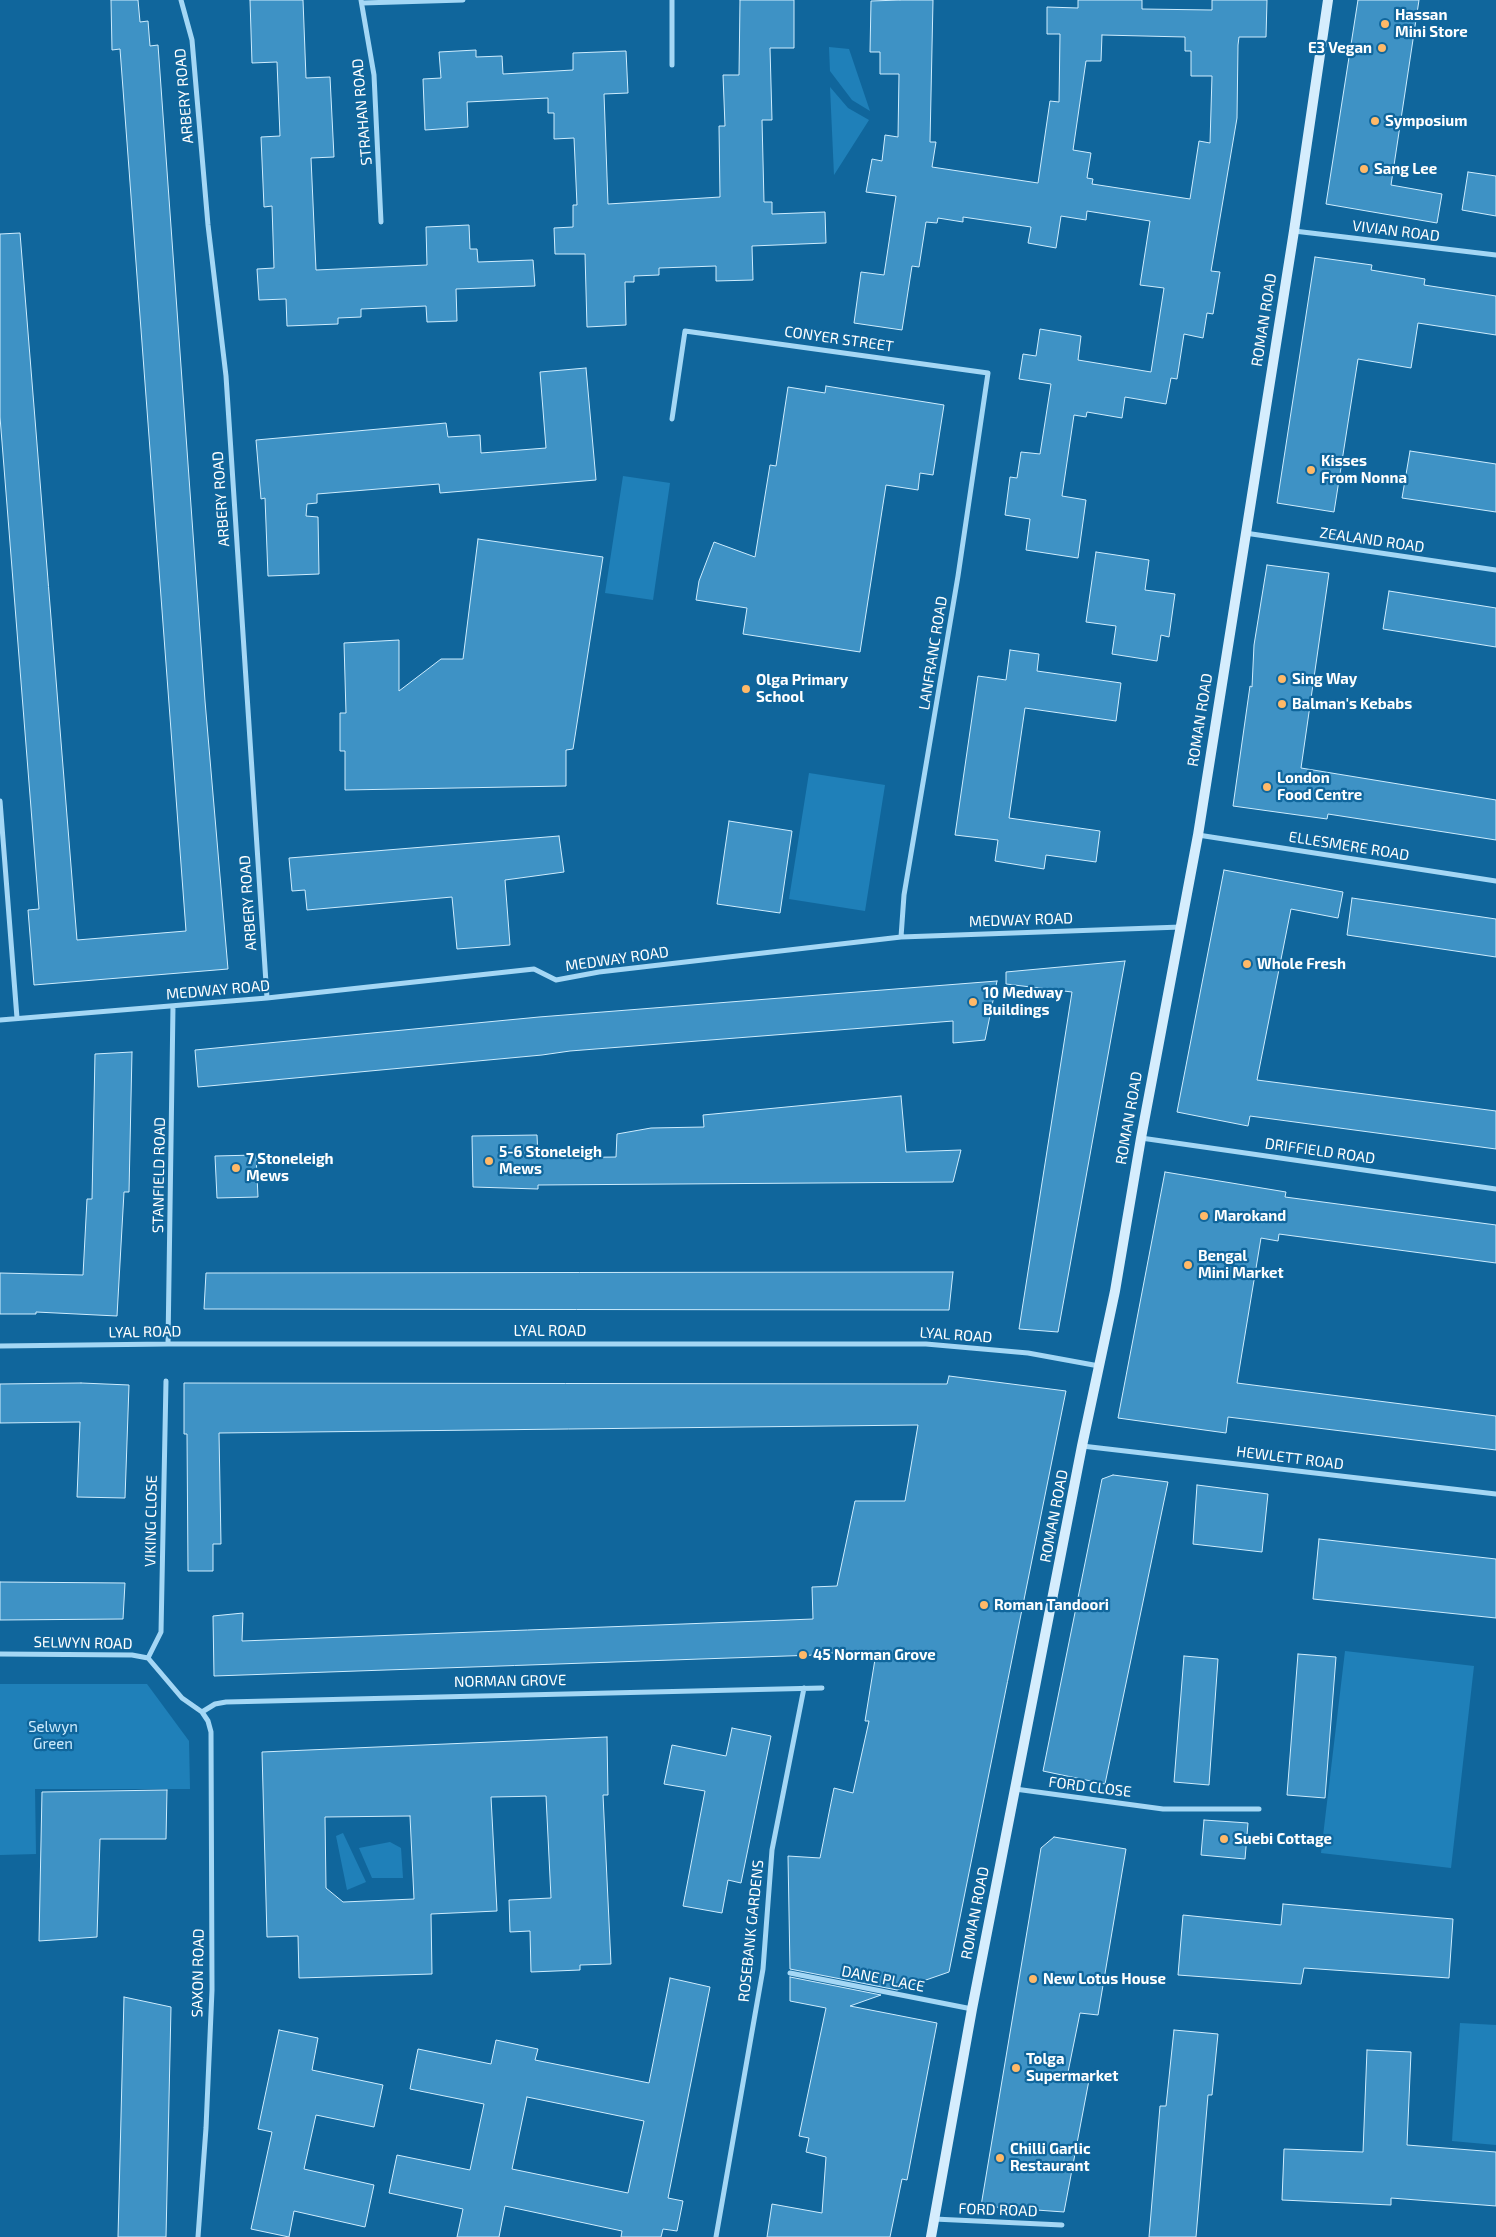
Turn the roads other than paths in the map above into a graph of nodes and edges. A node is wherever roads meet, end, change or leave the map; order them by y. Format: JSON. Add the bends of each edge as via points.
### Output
{"nodes":[{"id":1,"x":181,"y":0,"type":"edge"},
{"id":2,"x":463,"y":0,"type":"edge"},
{"id":3,"x":672,"y":0,"type":"edge"},
{"id":4,"x":1328,"y":0,"type":"edge"},
{"id":5,"x":361,"y":2,"type":"edge"},
{"id":6,"x":672,"y":65,"type":"dead end"},
{"id":7,"x":381,"y":222,"type":"dead end"},
{"id":8,"x":1294,"y":231,"type":"junction"},
{"id":9,"x":1496,"y":255,"type":"edge"},
{"id":10,"x":988,"y":372,"type":"joint"},
{"id":11,"x":672,"y":419,"type":"dead end"},
{"id":12,"x":1245,"y":533,"type":"junction"},
{"id":13,"x":1496,"y":570,"type":"edge"},
{"id":14,"x":0,"y":801,"type":"edge"},
{"id":15,"x":1198,"y":835,"type":"junction"},
{"id":16,"x":1496,"y":881,"type":"edge"},
{"id":17,"x":1181,"y":927,"type":"junction"},
{"id":18,"x":901,"y":937,"type":"junction"},
{"id":19,"x":267,"y":998,"type":"junction"},
{"id":20,"x":173,"y":1006,"type":"junction"},
{"id":21,"x":17,"y":1018,"type":"junction"},
{"id":22,"x":0,"y":1020,"type":"edge"},
{"id":23,"x":1140,"y":1138,"type":"junction"},
{"id":24,"x":1496,"y":1189,"type":"edge"},
{"id":25,"x":168,"y":1344,"type":"junction"},
{"id":26,"x":0,"y":1346,"type":"edge"},
{"id":27,"x":1100,"y":1366,"type":"junction"},
{"id":28,"x":166,"y":1382,"type":"dead end"},
{"id":29,"x":1082,"y":1446,"type":"junction"},
{"id":30,"x":1496,"y":1494,"type":"edge"},
{"id":31,"x":0,"y":1654,"type":"edge"},
{"id":32,"x":148,"y":1658,"type":"junction"},
{"id":33,"x":804,"y":1688,"type":"junction"},
{"id":34,"x":822,"y":1688,"type":"dead end"},
{"id":35,"x":202,"y":1712,"type":"junction"},
{"id":36,"x":1015,"y":1790,"type":"junction"},
{"id":37,"x":1259,"y":1809,"type":"dead end"},
{"id":38,"x":790,"y":1973,"type":"dead end"},
{"id":39,"x":972,"y":2009,"type":"junction"},
{"id":40,"x":933,"y":2219,"type":"junction"},
{"id":41,"x":1062,"y":2225,"type":"dead end"},
{"id":42,"x":198,"y":2237,"type":"edge"},
{"id":43,"x":716,"y":2237,"type":"edge"},
{"id":44,"x":931,"y":2237,"type":"edge"}],
"edges":[{"from":1,"to":19,"type":"street","name":"ARBERY ROAD","via":[[192,40],[208,224],[226,376]]},
{"from":2,"to":5,"type":"street"},
{"from":3,"to":6,"type":"street"},
{"from":4,"to":8,"type":"main road","name":"ROMAN ROAD"},
{"from":5,"to":7,"type":"street","name":"STRAHAN ROAD","via":[[374,75]]},
{"from":8,"to":9,"type":"street","name":"VIVIAN ROAD"},
{"from":8,"to":12,"type":"main road","name":"ROMAN ROAD"},
{"from":10,"to":11,"type":"street","name":"CONYER STREET","via":[[685,331]]},
{"from":10,"to":18,"type":"street","name":"LANFRANC ROAD","via":[[958,576],[904,895]]},
{"from":12,"to":13,"type":"street","name":"ZEALAND ROAD"},
{"from":12,"to":15,"type":"main road","name":"ROMAN ROAD"},
{"from":14,"to":21,"type":"street"},
{"from":15,"to":16,"type":"street","name":"ELLESMERE ROAD"},
{"from":15,"to":17,"type":"main road","name":"ROMAN ROAD"},
{"from":17,"to":18,"type":"street","name":"MEDWAY ROAD"},
{"from":17,"to":23,"type":"main road","name":"ROMAN ROAD"},
{"from":18,"to":19,"type":"street","name":"MEDWAY ROAD","via":[[599,972],[556,980],[534,969]]},
{"from":19,"to":20,"type":"street","name":"MEDWAY ROAD"},
{"from":20,"to":21,"type":"street","name":"MEDWAY ROAD"},
{"from":20,"to":25,"type":"street","name":"STANFIELD ROAD"},
{"from":21,"to":22,"type":"street","name":"MEDWAY ROAD"},
{"from":23,"to":24,"type":"street","name":"DRIFFIELD ROAD"},
{"from":23,"to":27,"type":"main road","name":"ROMAN ROAD"},
{"from":25,"to":26,"type":"street","name":"LYAL ROAD"},
{"from":25,"to":27,"type":"street","name":"LYAL ROAD","via":[[926,1344],[1028,1353]]},
{"from":27,"to":29,"type":"main road","name":"ROMAN ROAD"},
{"from":28,"to":32,"type":"street","name":"VIKING CLOSE","via":[[161,1632]]},
{"from":29,"to":30,"type":"street","name":"HEWLETT ROAD"},
{"from":29,"to":36,"type":"main road","name":"ROMAN ROAD"},
{"from":31,"to":32,"type":"street","name":"SELWYN ROAD","via":[[132,1655]]},
{"from":32,"to":35,"type":"street","name":"SELWYN ROAD","via":[[182,1698]]},
{"from":33,"to":34,"type":"street","name":"NORMAN GROVE"},
{"from":33,"to":35,"type":"street","name":"NORMAN GROVE","via":[[226,1702]]},
{"from":33,"to":43,"type":"street","name":"ROSEBANK GARDENS","via":[[772,1850],[763,1970]]},
{"from":35,"to":42,"type":"street","name":"SAXON ROAD","via":[[211,1732],[212,1990]]},
{"from":36,"to":37,"type":"street","name":"FORD CLOSE","via":[[1163,1809]]},
{"from":36,"to":39,"type":"main road","name":"ROMAN ROAD"},
{"from":38,"to":39,"type":"street","name":"DANE PLACE"},
{"from":39,"to":40,"type":"main road","name":"ROMAN ROAD"},
{"from":40,"to":41,"type":"street","name":"FORD ROAD"},
{"from":40,"to":44,"type":"main road","name":"ROMAN ROAD"}]}
